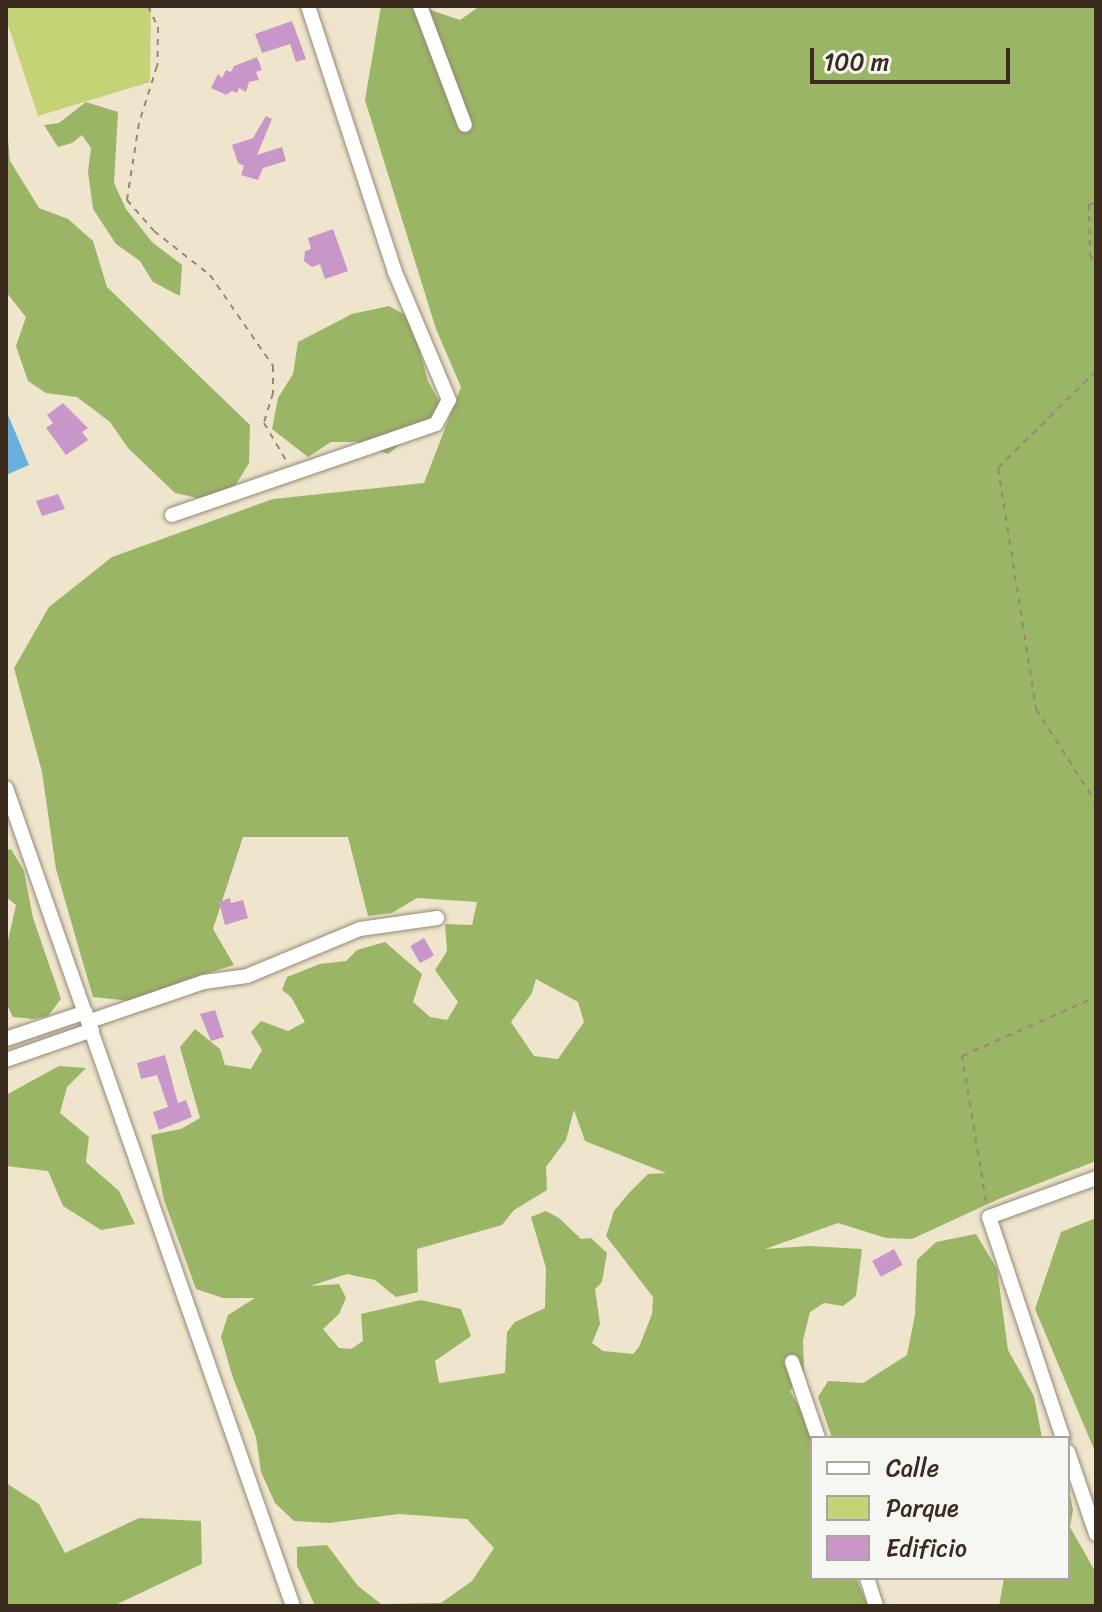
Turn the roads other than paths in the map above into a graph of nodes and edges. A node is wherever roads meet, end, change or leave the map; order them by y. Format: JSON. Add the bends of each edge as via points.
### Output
{"nodes":[{"id":1,"x":308,"y":6,"type":"edge"},
{"id":2,"x":420,"y":6,"type":"edge"},
{"id":3,"x":465,"y":125,"type":"dead end"},
{"id":4,"x":172,"y":515,"type":"dead end"},
{"id":5,"x":6,"y":788,"type":"edge"},
{"id":6,"x":437,"y":918,"type":"dead end"},
{"id":7,"x":89,"y":1021,"type":"junction"},
{"id":8,"x":6,"y":1039,"type":"edge"},
{"id":9,"x":6,"y":1060,"type":"edge"},
{"id":10,"x":1096,"y":1178,"type":"edge"},
{"id":11,"x":792,"y":1362,"type":"dead end"},
{"id":12,"x":817,"y":1436,"type":"edge"},
{"id":13,"x":1062,"y":1436,"type":"edge"},
{"id":14,"x":1070,"y":1458,"type":"edge"},
{"id":15,"x":1096,"y":1534,"type":"edge"},
{"id":16,"x":868,"y":1580,"type":"edge"},
{"id":17,"x":293,"y":1606,"type":"edge"},
{"id":18,"x":876,"y":1606,"type":"edge"}],
"edges":[{"from":1,"to":4,"type":"street","via":[[395,272],[449,400],[436,424]]},
{"from":2,"to":3,"type":"street"},
{"from":5,"to":7,"type":"street"},
{"from":6,"to":7,"type":"street","via":[[360,929],[247,976],[204,982]]},
{"from":7,"to":8,"type":"street"},
{"from":7,"to":9,"type":"street"},
{"from":7,"to":17,"type":"street"},
{"from":10,"to":13,"type":"street","via":[[989,1217]]},
{"from":11,"to":12,"type":"street"},
{"from":14,"to":15,"type":"street"},
{"from":16,"to":18,"type":"street"}]}
